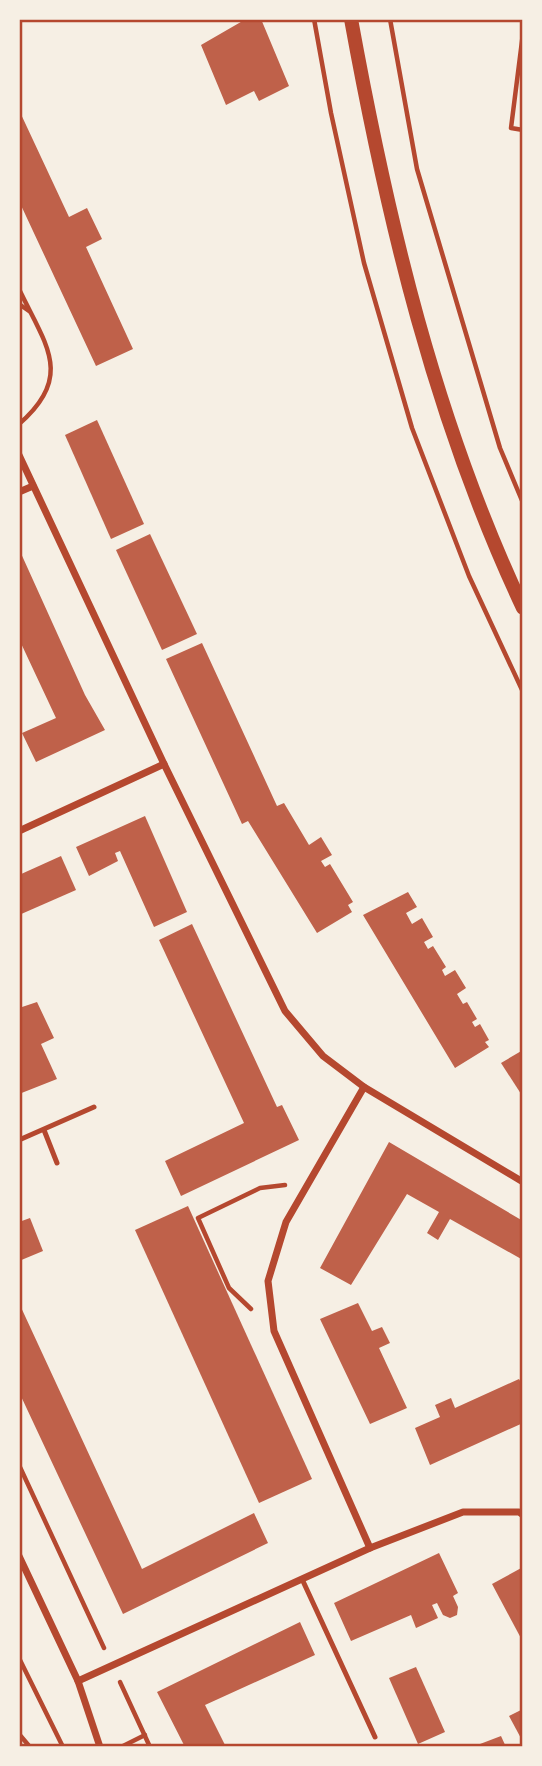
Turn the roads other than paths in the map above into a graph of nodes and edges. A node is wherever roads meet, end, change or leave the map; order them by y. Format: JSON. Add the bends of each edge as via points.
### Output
{"nodes":[{"id":1,"x":351,"y":19,"type":"edge"},
{"id":2,"x":19,"y":454,"type":"edge"},
{"id":3,"x":33,"y":486,"type":"junction"},
{"id":4,"x":19,"y":492,"type":"edge"},
{"id":5,"x":523,"y":608,"type":"edge"},
{"id":6,"x":164,"y":764,"type":"junction"},
{"id":7,"x":19,"y":831,"type":"edge"},
{"id":8,"x":364,"y":1087,"type":"junction"},
{"id":9,"x":94,"y":1107,"type":"dead end"},
{"id":10,"x":44,"y":1130,"type":"junction"},
{"id":11,"x":19,"y":1140,"type":"edge"},
{"id":12,"x":57,"y":1163,"type":"dead end"},
{"id":13,"x":523,"y":1182,"type":"edge"},
{"id":14,"x":523,"y":1515,"type":"edge"},
{"id":15,"x":370,"y":1548,"type":"junction"},
{"id":16,"x":19,"y":1556,"type":"edge"},
{"id":17,"x":302,"y":1579,"type":"junction"},
{"id":18,"x":78,"y":1681,"type":"junction"},
{"id":19,"x":375,"y":1737,"type":"dead end"},
{"id":20,"x":100,"y":1747,"type":"edge"}],
"edges":[{"from":1,"to":5,"type":"main road","via":[[392,226],[422,341],[454,440]]},
{"from":2,"to":3,"type":"street"},
{"from":3,"to":4,"type":"street"},
{"from":3,"to":6,"type":"street"},
{"from":6,"to":7,"type":"street"},
{"from":6,"to":8,"type":"street","via":[[285,1011],[323,1056]]},
{"from":8,"to":13,"type":"street"},
{"from":8,"to":15,"type":"street","via":[[286,1222],[268,1281],[274,1331]]},
{"from":9,"to":10,"type":"lane"},
{"from":10,"to":11,"type":"lane"},
{"from":10,"to":12,"type":"lane"},
{"from":14,"to":15,"type":"street","via":[[463,1511]]},
{"from":15,"to":17,"type":"street"},
{"from":16,"to":18,"type":"street"},
{"from":17,"to":18,"type":"street"},
{"from":17,"to":19,"type":"lane"},
{"from":18,"to":20,"type":"street"}]}
